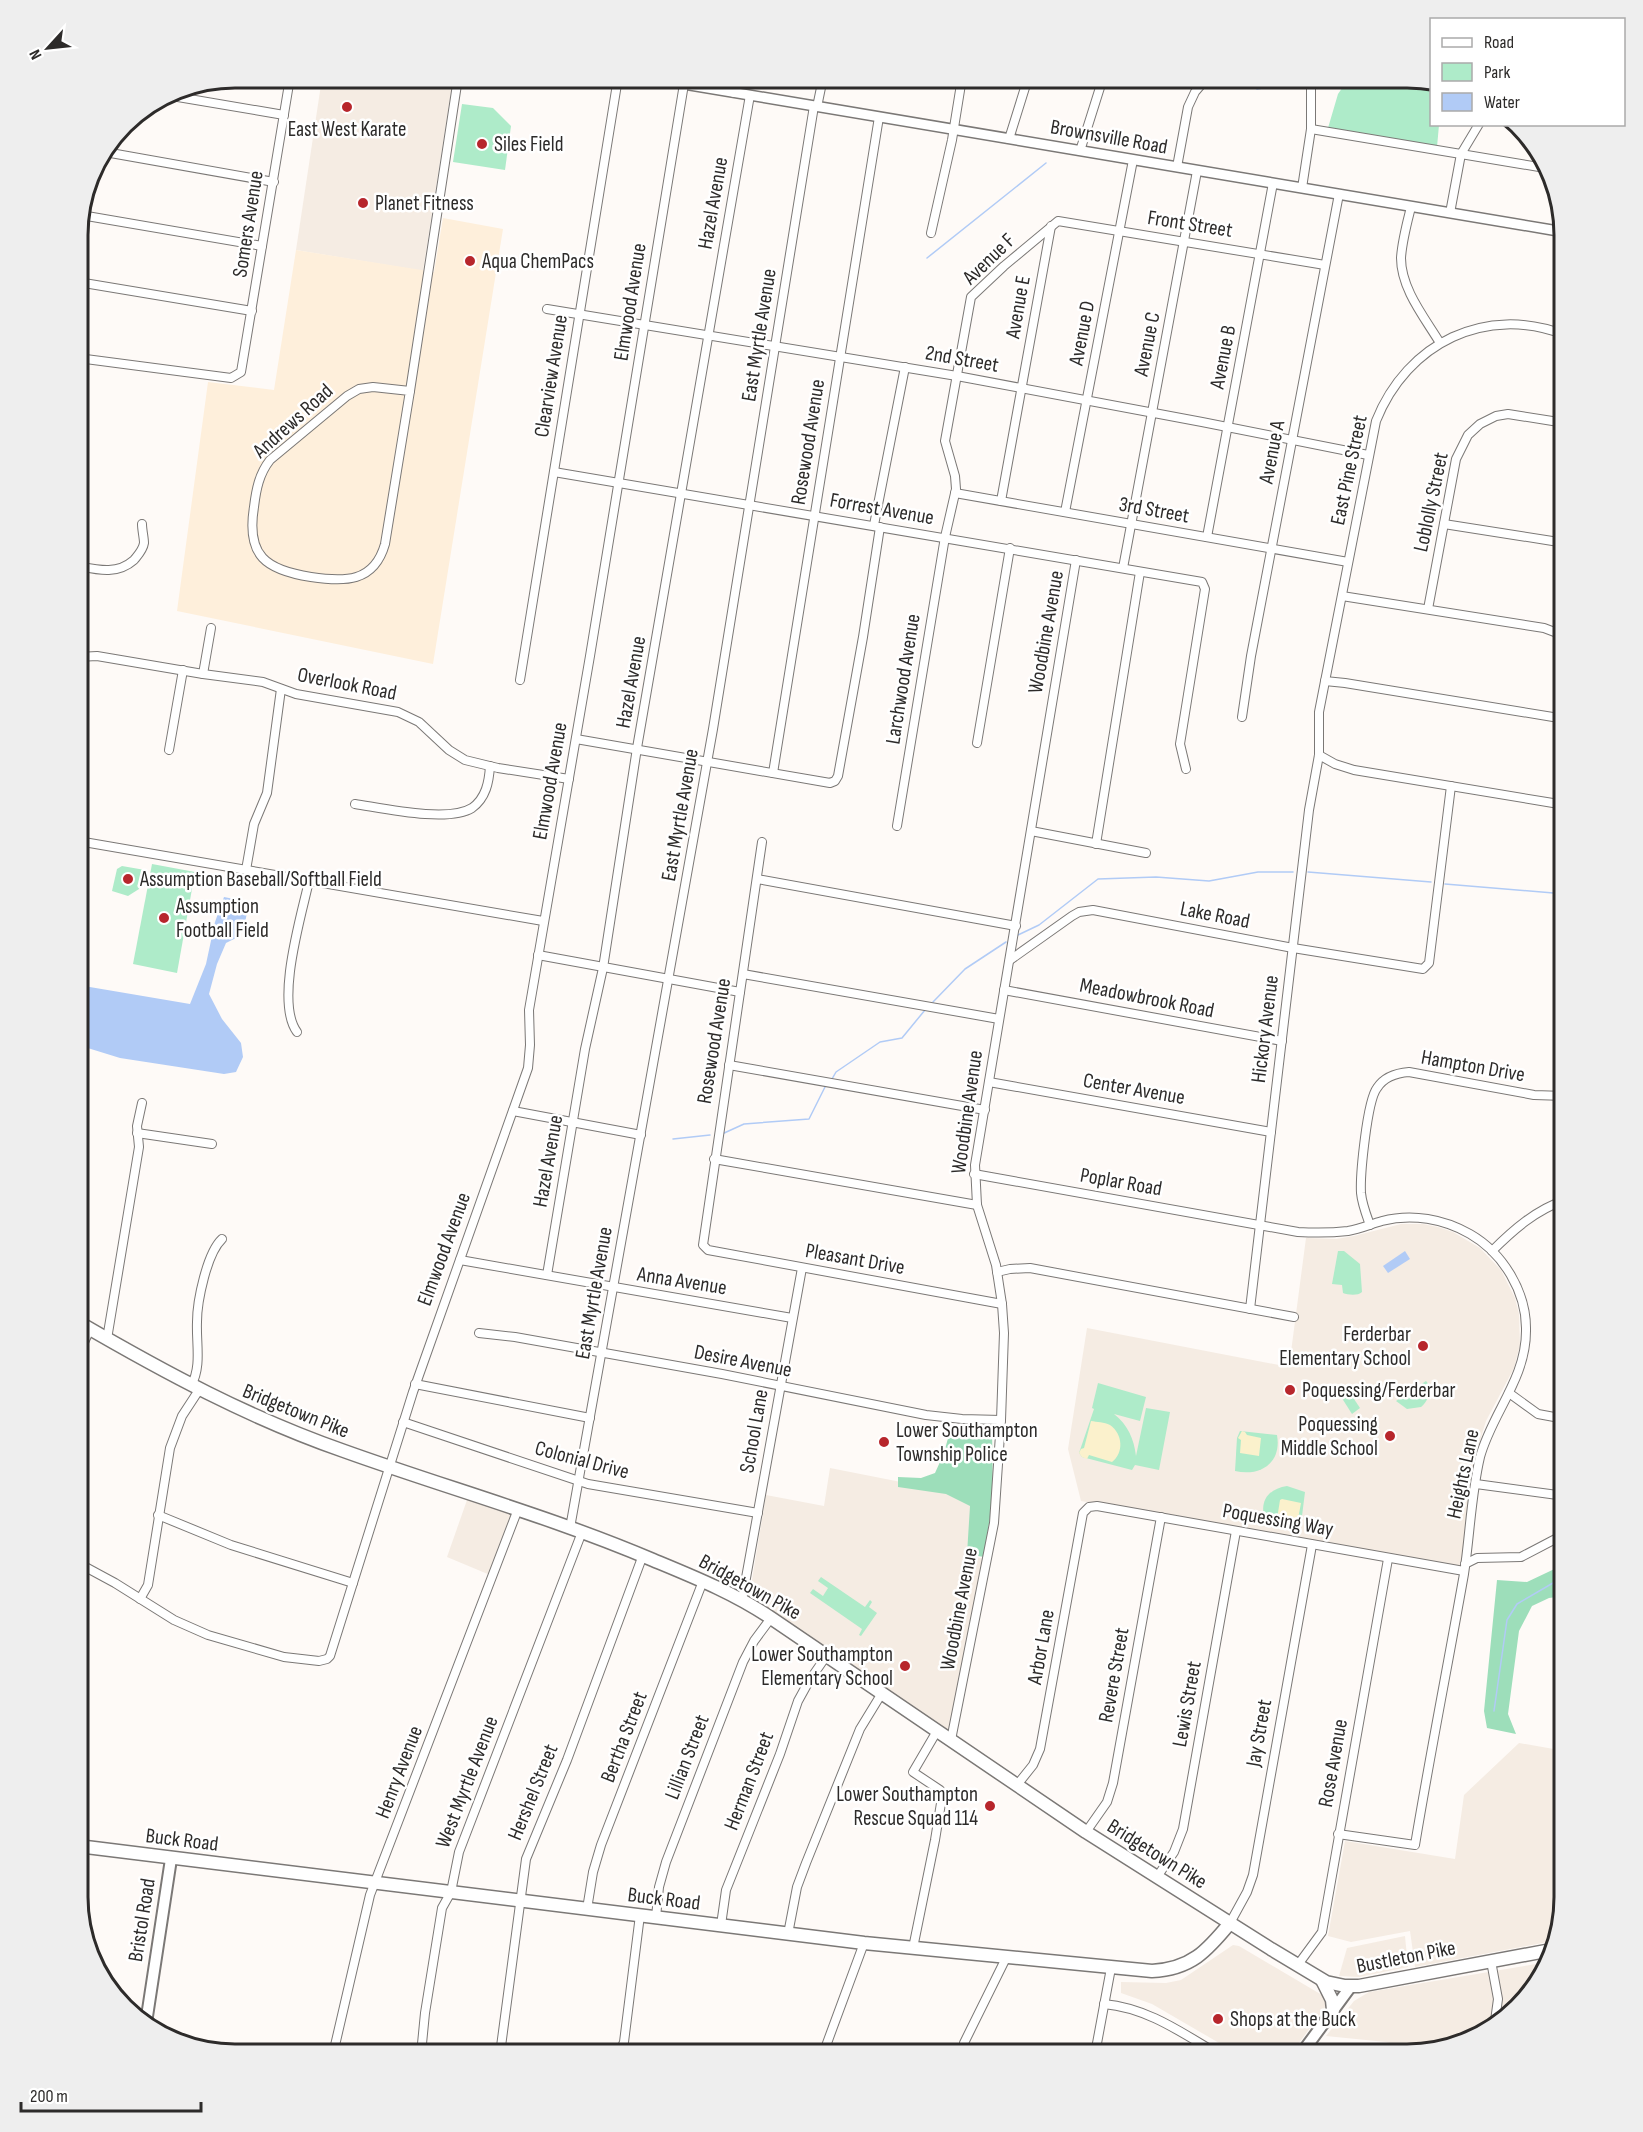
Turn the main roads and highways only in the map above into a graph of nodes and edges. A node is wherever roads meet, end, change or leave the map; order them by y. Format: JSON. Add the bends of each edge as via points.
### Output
{"nodes":[{"id":1,"x":89,"y":1328,"type":"edge"},
{"id":2,"x":89,"y":1847,"type":"edge"},
{"id":3,"x":171,"y":1858,"type":"junction"},
{"id":4,"x":1230,"y":1923,"type":"junction"},
{"id":5,"x":1544,"y":1951,"type":"edge"},
{"id":6,"x":1322,"y":1980,"type":"junction"},
{"id":7,"x":1351,"y":1986,"type":"junction"},
{"id":8,"x":1333,"y":2010,"type":"junction"},
{"id":9,"x":147,"y":2014,"type":"edge"},
{"id":10,"x":1308,"y":2044,"type":"edge"}],
"edges":[{"from":1,"to":4,"type":"main road","name":"Bridgetown Pike","via":[[195,1388],[264,1420],[325,1445],[643,1555],[742,1600],[1086,1832]]},
{"from":2,"to":3,"type":"main road","name":"Buck Road"},
{"from":3,"to":4,"type":"main road","name":"Buck Road","via":[[864,1943],[1152,1971],[1186,1964],[1205,1952]]},
{"from":3,"to":9,"type":"main road","name":"Bristol Road"},
{"from":4,"to":6,"type":"main road","name":"Bridgetown Pike"},
{"from":5,"to":7,"type":"main road","name":"Bustleton Pike"},
{"from":6,"to":7,"type":"main road","name":"Bridgetown Pike"},
{"from":6,"to":8,"type":"main road"},
{"from":7,"to":8,"type":"main road","name":"Bustleton Pike"},
{"from":8,"to":10,"type":"main road","name":"Bustleton Pike"}]}
